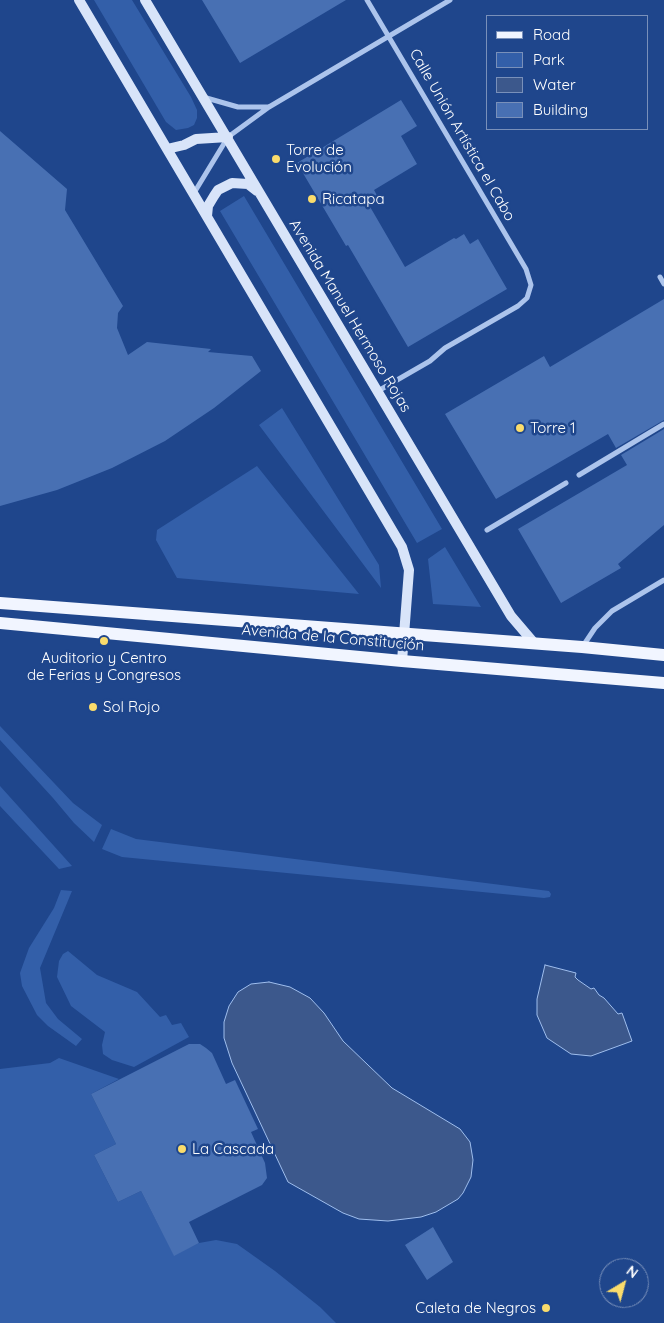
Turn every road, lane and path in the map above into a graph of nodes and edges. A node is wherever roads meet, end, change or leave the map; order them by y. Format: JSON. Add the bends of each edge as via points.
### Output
{"nodes":[{"id":1,"x":79,"y":0,"type":"edge"},
{"id":2,"x":145,"y":0,"type":"edge"},
{"id":3,"x":368,"y":0,"type":"edge"},
{"id":4,"x":450,"y":0,"type":"edge"},
{"id":5,"x":389,"y":36,"type":"junction"},
{"id":6,"x":202,"y":97,"type":"junction"},
{"id":7,"x":269,"y":107,"type":"junction"},
{"id":8,"x":228,"y":137,"type":"junction"},
{"id":9,"x":167,"y":148,"type":"junction"},
{"id":10,"x":194,"y":193,"type":"junction"},
{"id":11,"x":259,"y":193,"type":"junction"},
{"id":12,"x":207,"y":216,"type":"junction"},
{"id":13,"x":660,"y":277,"type":"dead end"},
{"id":14,"x":664,"y":284,"type":"edge"},
{"id":15,"x":378,"y":391,"type":"junction"},
{"id":16,"x":664,"y":424,"type":"edge"},
{"id":17,"x":579,"y":475,"type":"dead end"},
{"id":18,"x":566,"y":483,"type":"dead end"},
{"id":19,"x":487,"y":530,"type":"dead end"},
{"id":20,"x":664,"y":580,"type":"edge"},
{"id":21,"x":0,"y":603,"type":"edge"},
{"id":22,"x":0,"y":623,"type":"edge"},
{"id":23,"x":404,"y":633,"type":"junction"},
{"id":24,"x":534,"y":643,"type":"junction"},
{"id":25,"x":582,"y":647,"type":"junction"},
{"id":26,"x":664,"y":655,"type":"edge"},
{"id":27,"x":402,"y":661,"type":"junction"},
{"id":28,"x":664,"y":683,"type":"edge"}],
"edges":[{"from":1,"to":9,"type":"street"},
{"from":2,"to":6,"type":"street","name":"Avenida Manuel Hermoso Rojas"},
{"from":3,"to":5,"type":"street","name":"Calle Unión Artística el Cabo"},
{"from":4,"to":5,"type":"street"},
{"from":5,"to":7,"type":"street"},
{"from":5,"to":15,"type":"street","name":"Calle Unión Artística el Cabo","via":[[526,269],[531,285],[527,298],[518,306]]},
{"from":6,"to":7,"type":"street","via":[[238,106]]},
{"from":6,"to":8,"type":"street","name":"Avenida Manuel Hermoso Rojas"},
{"from":7,"to":8,"type":"street"},
{"from":8,"to":9,"type":"street","via":[[196,140],[184,146]]},
{"from":8,"to":10,"type":"street"},
{"from":8,"to":11,"type":"street","name":"Avenida Manuel Hermoso Rojas"},
{"from":9,"to":10,"type":"street"},
{"from":10,"to":12,"type":"street"},
{"from":11,"to":12,"type":"street","via":[[248,184],[232,183],[218,190],[208,206]]},
{"from":11,"to":15,"type":"street","name":"Avenida Manuel Hermoso Rojas"},
{"from":12,"to":23,"type":"street","via":[[402,546],[410,570]]},
{"from":13,"to":14,"type":"street"},
{"from":15,"to":24,"type":"street","name":"Avenida Manuel Hermoso Rojas","via":[[511,616]]},
{"from":16,"to":17,"type":"street"},
{"from":18,"to":19,"type":"street"},
{"from":20,"to":25,"type":"street","via":[[612,611]]},
{"from":21,"to":23,"type":"main road","name":"Avenida de la Constitución"},
{"from":22,"to":27,"type":"main road","name":"Avenida de la Constitución"},
{"from":23,"to":24,"type":"main road","name":"Avenida de la Constitución"},
{"from":23,"to":27,"type":"street"},
{"from":24,"to":25,"type":"main road","name":"Avenida de la Constitución"},
{"from":25,"to":26,"type":"main road","name":"Avenida de la Constitución"},
{"from":27,"to":28,"type":"main road","name":"Avenida de la Constitución"}]}
